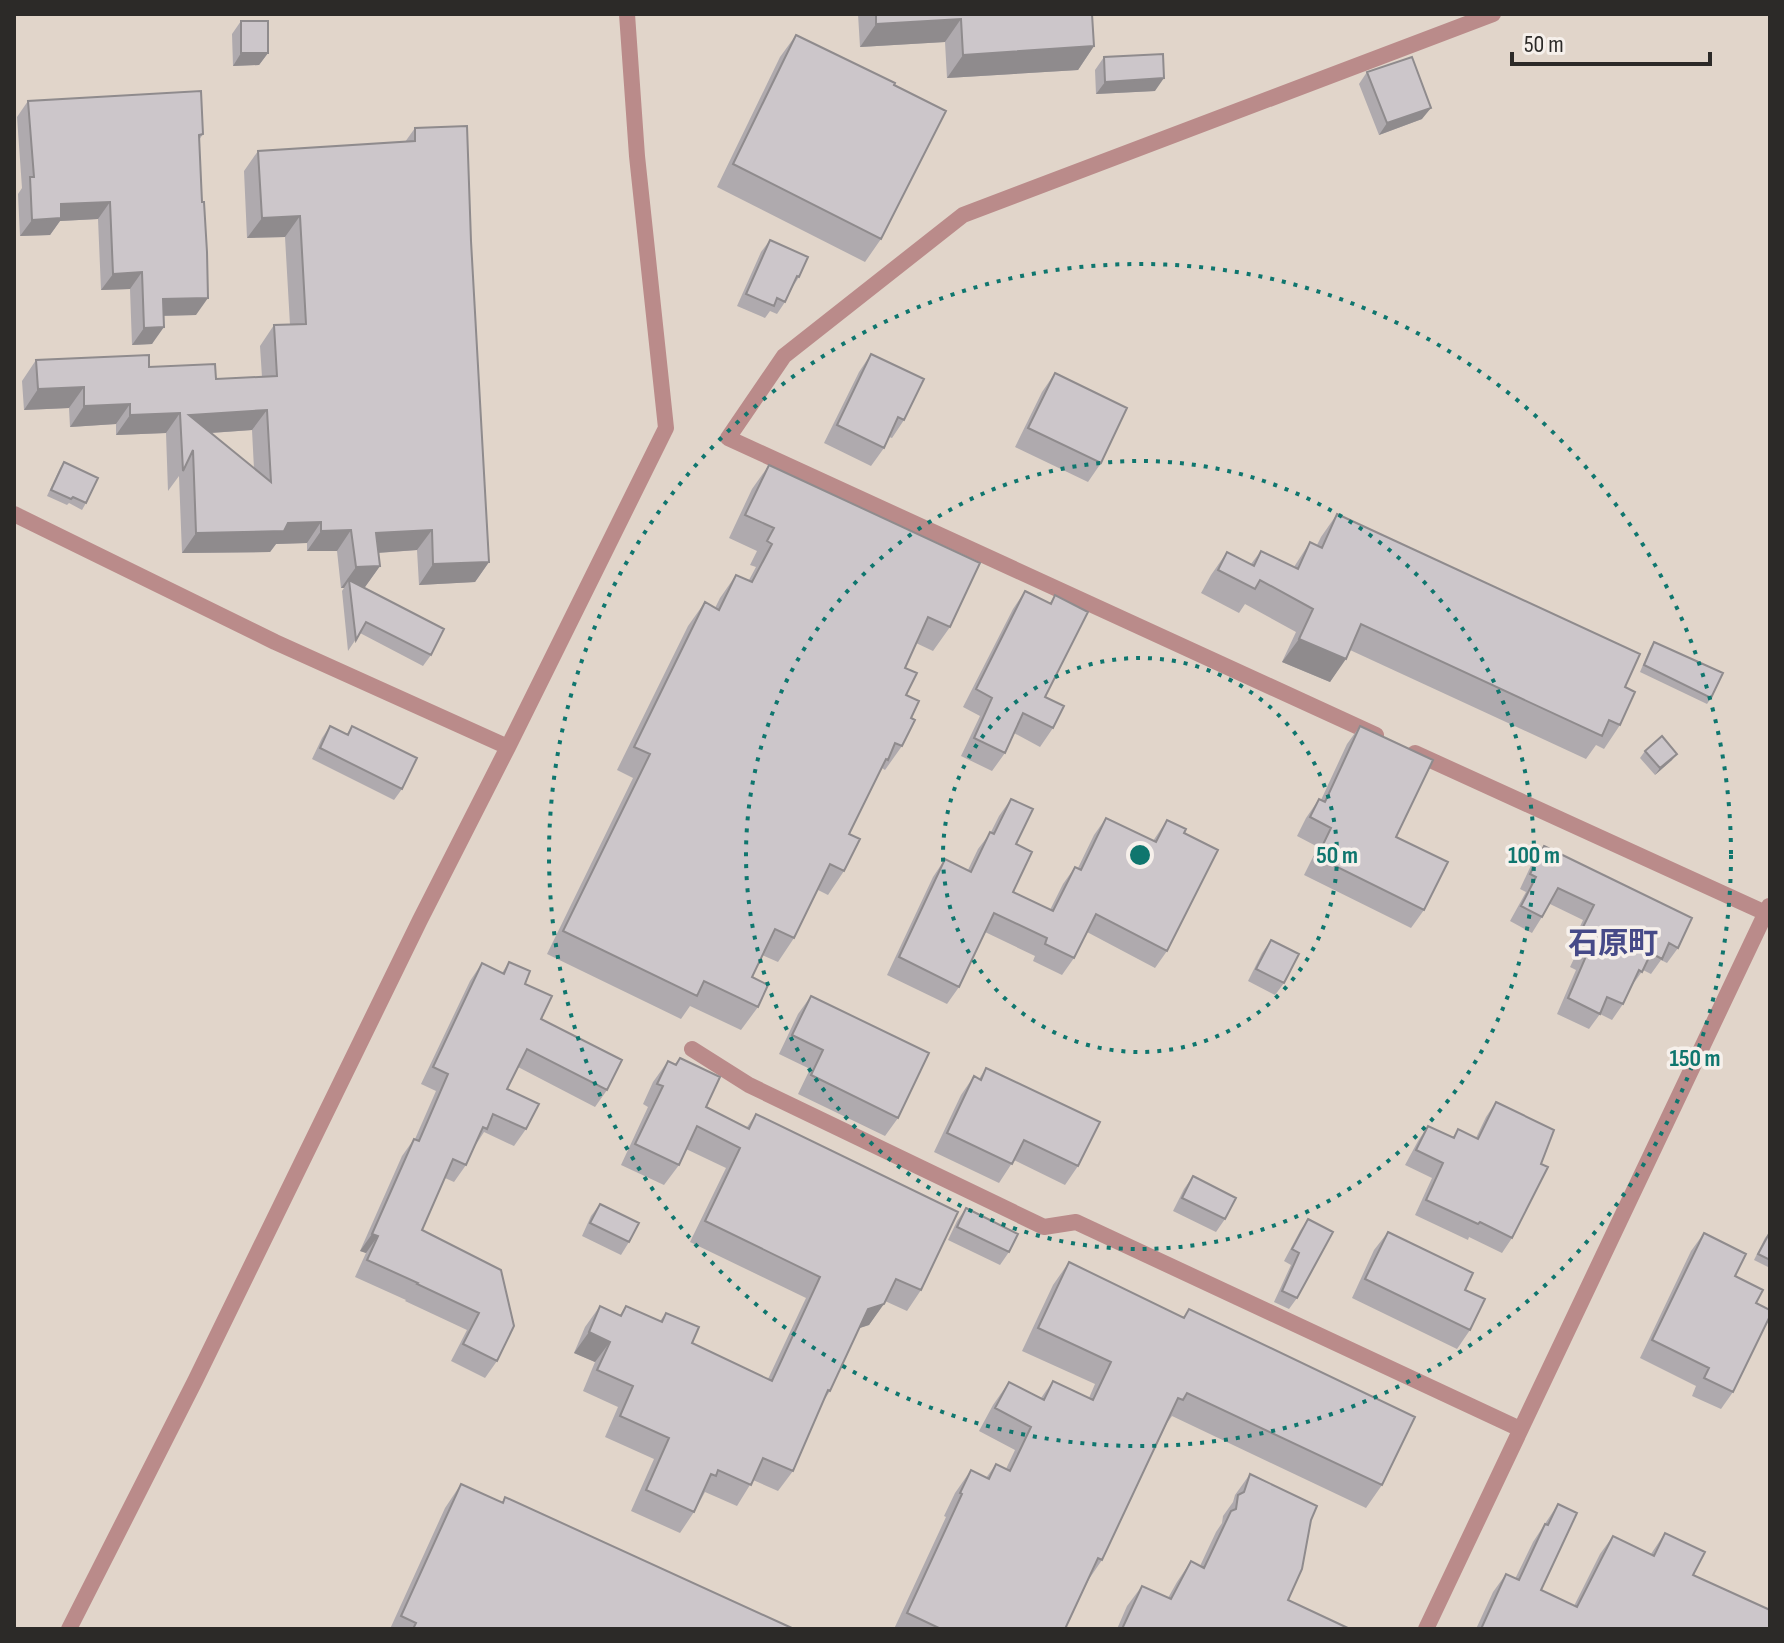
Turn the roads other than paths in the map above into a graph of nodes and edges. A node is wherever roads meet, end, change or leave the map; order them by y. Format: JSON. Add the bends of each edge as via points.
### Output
{"nodes":[{"id":1,"x":627,"y":14,"type":"edge"},
{"id":2,"x":1493,"y":14,"type":"edge"},
{"id":3,"x":14,"y":514,"type":"edge"},
{"id":4,"x":508,"y":747,"type":"junction"},
{"id":5,"x":1769,"y":911,"type":"edge"},
{"id":6,"x":692,"y":1049,"type":"dead end"},
{"id":7,"x":1520,"y":1429,"type":"junction"},
{"id":8,"x":69,"y":1629,"type":"edge"},
{"id":9,"x":1426,"y":1629,"type":"edge"}],
"edges":[{"from":1,"to":4,"type":"lane","via":[[666,428]]},
{"from":2,"to":5,"type":"lane","via":[[963,215],[784,356],[728,438]]},
{"from":3,"to":4,"type":"lane","via":[[275,642]]},
{"from":4,"to":8,"type":"lane"},
{"from":5,"to":7,"type":"lane"},
{"from":6,"to":7,"type":"lane","via":[[749,1085],[1044,1227],[1076,1222]]},
{"from":7,"to":9,"type":"lane"}]}
